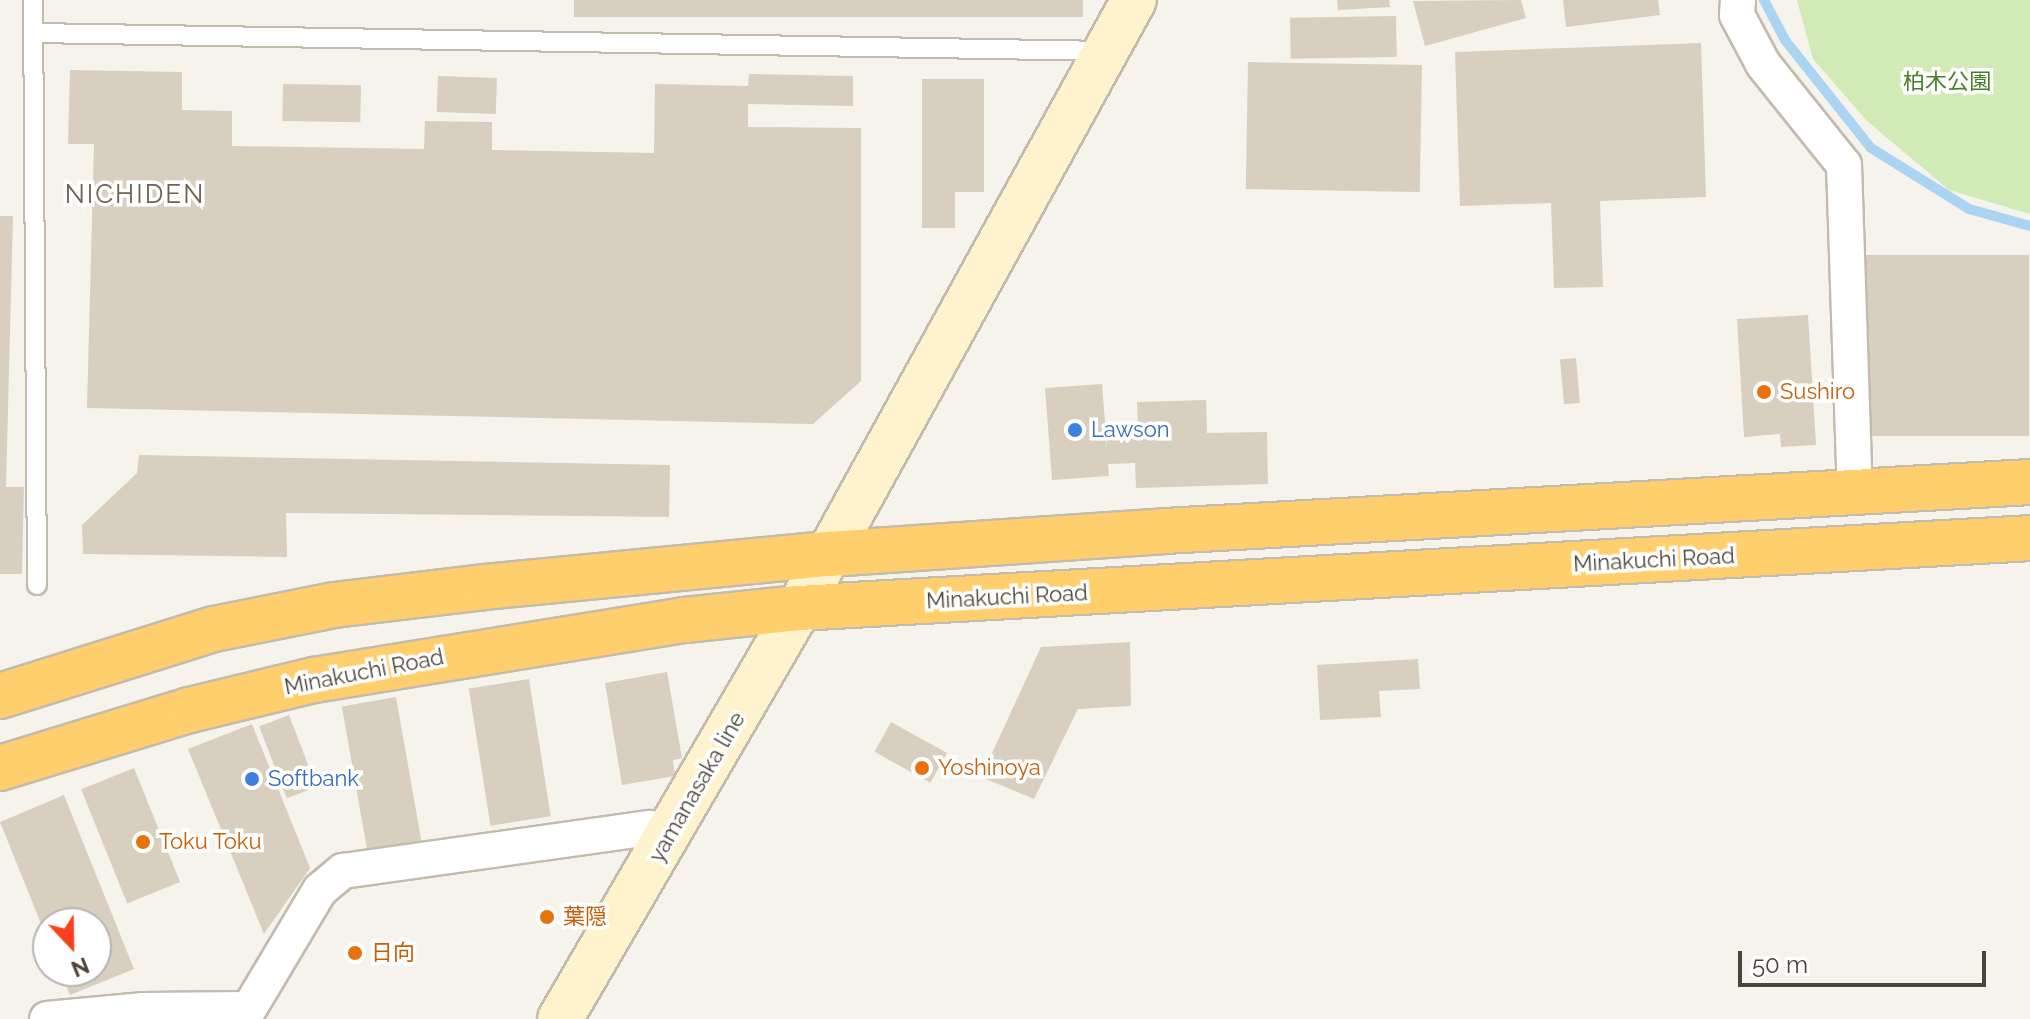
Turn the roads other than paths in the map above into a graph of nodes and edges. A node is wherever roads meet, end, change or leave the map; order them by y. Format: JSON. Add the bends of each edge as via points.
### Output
{"nodes":[{"id":1,"x":33,"y":0,"type":"edge"},
{"id":2,"x":1134,"y":0,"type":"edge"},
{"id":3,"x":1738,"y":0,"type":"edge"},
{"id":4,"x":34,"y":33,"type":"junction"},
{"id":5,"x":1104,"y":51,"type":"junction"},
{"id":6,"x":2030,"y":482,"type":"edge"},
{"id":7,"x":1855,"y":492,"type":"junction"},
{"id":8,"x":2030,"y":538,"type":"edge"},
{"id":9,"x":829,"y":554,"type":"junction"},
{"id":10,"x":37,"y":585,"type":"dead end"},
{"id":11,"x":799,"y":608,"type":"junction"},
{"id":12,"x":314,"y":680,"type":"junction"},
{"id":13,"x":0,"y":696,"type":"edge"},
{"id":14,"x":0,"y":750,"type":"edge"},
{"id":15,"x":0,"y":768,"type":"edge"},
{"id":16,"x":670,"y":834,"type":"junction"},
{"id":17,"x":246,"y":1014,"type":"edge"},
{"id":18,"x":47,"y":1019,"type":"edge"},
{"id":19,"x":560,"y":1019,"type":"edge"}],
"edges":[{"from":1,"to":4,"type":"lane"},
{"from":2,"to":5,"type":"street","name":"yamanasaka line"},
{"from":3,"to":7,"type":"street","via":[[1737,15],[1763,64],[1844,165]]},
{"from":4,"to":5,"type":"lane"},
{"from":4,"to":10,"type":"lane"},
{"from":5,"to":9,"type":"street","name":"yamanasaka line"},
{"from":6,"to":7,"type":"highway"},
{"from":7,"to":9,"type":"highway"},
{"from":8,"to":11,"type":"highway","name":"Minakuchi Road"},
{"from":9,"to":11,"type":"street","name":"yamanasaka line"},
{"from":9,"to":13,"type":"highway","via":[[334,605],[214,629]]},
{"from":11,"to":12,"type":"highway","name":"Minakuchi Road","via":[[510,645]]},
{"from":11,"to":16,"type":"street","name":"yamanasaka line"},
{"from":12,"to":14,"type":"highway","via":[[294,672],[216,684]]},
{"from":12,"to":15,"type":"highway","name":"Minakuchi Road","via":[[190,710]]},
{"from":16,"to":17,"type":"street","via":[[635,829],[343,871],[320,890]]},
{"from":16,"to":19,"type":"street","name":"yamanasaka line"},
{"from":17,"to":18,"type":"street","via":[[144,1010]]}]}
